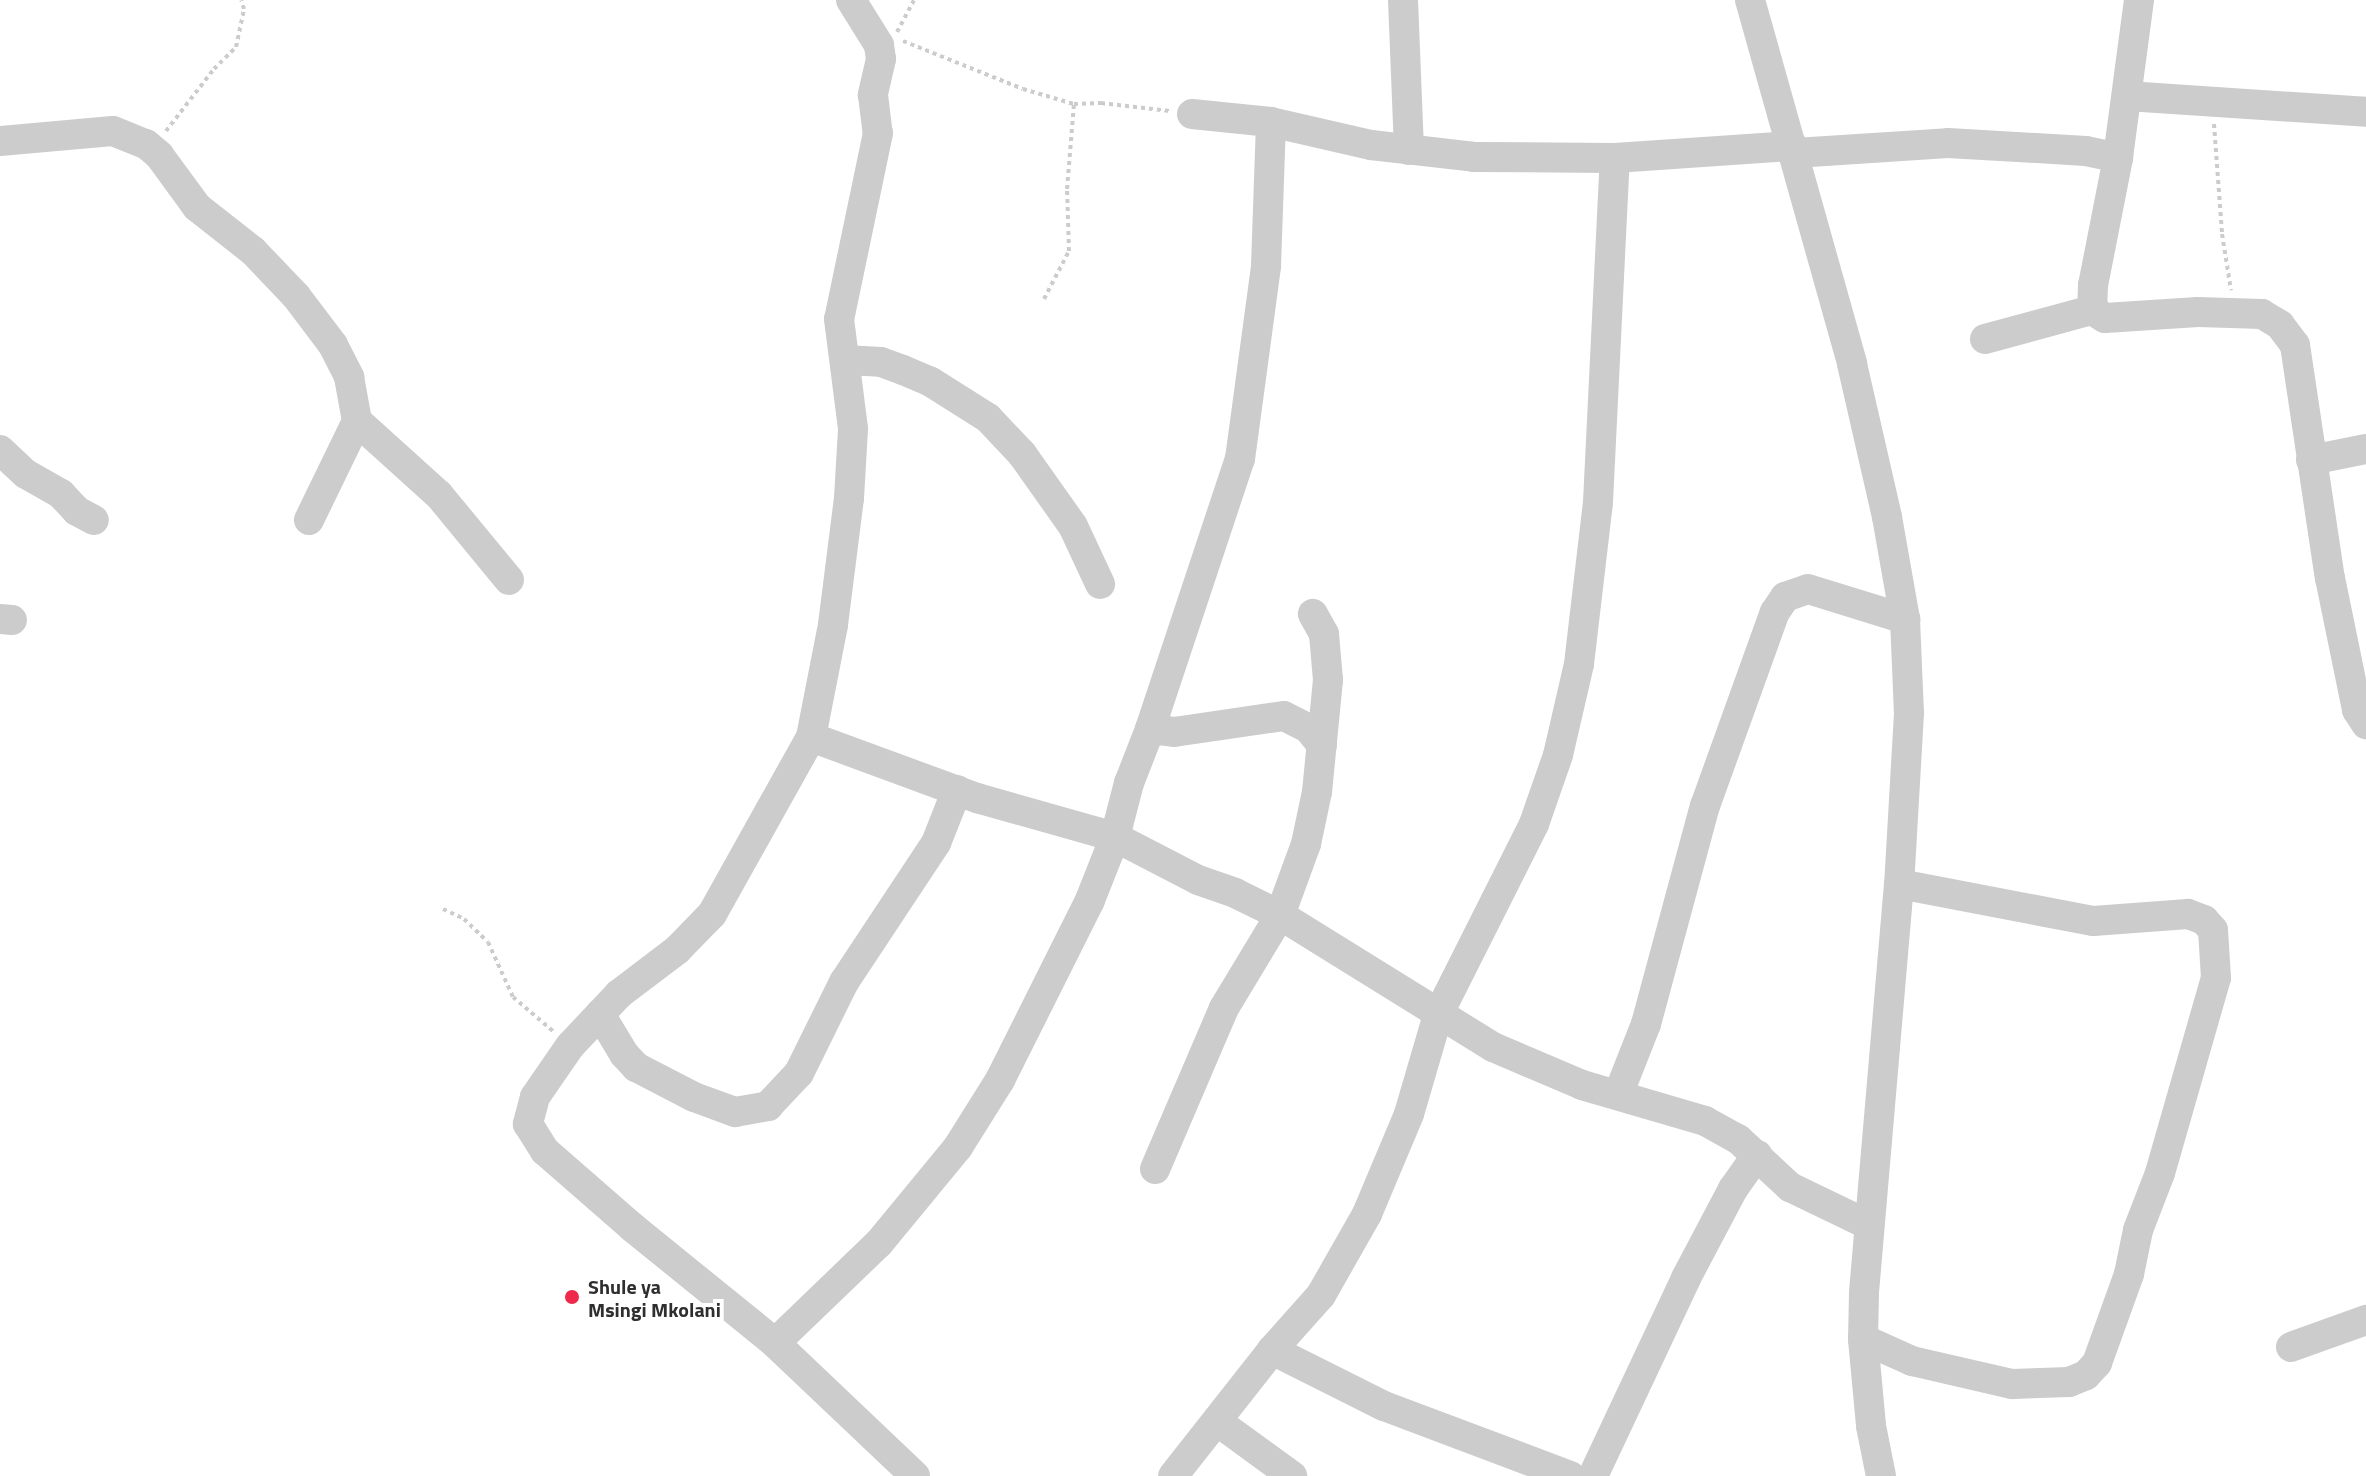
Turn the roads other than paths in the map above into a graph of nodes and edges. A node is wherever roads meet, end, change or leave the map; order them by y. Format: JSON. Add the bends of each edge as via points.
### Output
{"nodes":[{"id":1,"x":851,"y":0,"type":"edge"},
{"id":2,"x":1403,"y":0,"type":"edge"},
{"id":3,"x":1750,"y":0,"type":"edge"},
{"id":4,"x":2139,"y":0,"type":"edge"},
{"id":5,"x":2127,"y":96,"type":"junction"},
{"id":6,"x":2366,"y":112,"type":"edge"},
{"id":7,"x":1192,"y":114,"type":"road end"},
{"id":8,"x":1271,"y":122,"type":"junction"},
{"id":9,"x":0,"y":141,"type":"edge"},
{"id":10,"x":1409,"y":150,"type":"junction"},
{"id":11,"x":1794,"y":150,"type":"junction"},
{"id":12,"x":1615,"y":158,"type":"junction"},
{"id":13,"x":2118,"y":158,"type":"junction"},
{"id":14,"x":2092,"y":310,"type":"junction"},
{"id":15,"x":1985,"y":339,"type":"dead end"},
{"id":16,"x":845,"y":360,"type":"junction"},
{"id":17,"x":357,"y":421,"type":"junction"},
{"id":18,"x":2366,"y":449,"type":"edge"},
{"id":19,"x":0,"y":450,"type":"edge"},
{"id":20,"x":2311,"y":460,"type":"junction"},
{"id":21,"x":94,"y":520,"type":"dead end"},
{"id":22,"x":309,"y":520,"type":"dead end"},
{"id":23,"x":509,"y":580,"type":"dead end"},
{"id":24,"x":1100,"y":584,"type":"dead end"},
{"id":25,"x":1313,"y":614,"type":"dead end"},
{"id":26,"x":1905,"y":619,"type":"junction"},
{"id":27,"x":2366,"y":724,"type":"edge"},
{"id":28,"x":1150,"y":729,"type":"junction"},
{"id":29,"x":811,"y":737,"type":"junction"},
{"id":30,"x":1322,"y":745,"type":"junction"},
{"id":31,"x":957,"y":790,"type":"junction"},
{"id":32,"x":1115,"y":837,"type":"junction"},
{"id":33,"x":1899,"y":884,"type":"junction"},
{"id":34,"x":1280,"y":915,"type":"junction"},
{"id":35,"x":600,"y":1014,"type":"junction"},
{"id":36,"x":1438,"y":1015,"type":"junction"},
{"id":37,"x":1618,"y":1095,"type":"junction"},
{"id":38,"x":1757,"y":1155,"type":"junction"},
{"id":39,"x":1155,"y":1169,"type":"dead end"},
{"id":40,"x":1869,"y":1225,"type":"junction"},
{"id":41,"x":2366,"y":1320,"type":"edge"},
{"id":42,"x":1863,"y":1339,"type":"junction"},
{"id":43,"x":775,"y":1343,"type":"junction"},
{"id":44,"x":2291,"y":1347,"type":"dead end"},
{"id":45,"x":1272,"y":1350,"type":"junction"},
{"id":46,"x":1218,"y":1422,"type":"junction"},
{"id":47,"x":915,"y":1476,"type":"edge"},
{"id":48,"x":1173,"y":1476,"type":"edge"},
{"id":49,"x":1292,"y":1476,"type":"edge"},
{"id":50,"x":1570,"y":1476,"type":"edge"},
{"id":51,"x":1593,"y":1476,"type":"edge"},
{"id":52,"x":1881,"y":1476,"type":"edge"}],
"edges":[{"from":1,"to":16,"type":"street","via":[[879,45],[881,59],[873,95],[875,159],[839,319]]},
{"from":2,"to":10,"type":"street"},
{"from":3,"to":11,"type":"street"},
{"from":4,"to":5,"type":"street"},
{"from":5,"to":6,"type":"street"},
{"from":5,"to":13,"type":"street"},
{"from":7,"to":8,"type":"street"},
{"from":8,"to":10,"type":"street"},
{"from":8,"to":28,"type":"street","via":[[1266,266],[1240,459]]},
{"from":9,"to":17,"type":"street","via":[[113,131],[153,150],[197,207],[253,251],[333,345],[349,377]]},
{"from":10,"to":12,"type":"street","via":[[1474,157]]},
{"from":11,"to":12,"type":"street"},
{"from":11,"to":13,"type":"street","via":[[1948,143],[2086,151]]},
{"from":11,"to":26,"type":"street","via":[[1852,364]]},
{"from":12,"to":36,"type":"street","via":[[1605,415],[1579,664],[1558,755],[1534,824]]},
{"from":13,"to":14,"type":"street"},
{"from":14,"to":15,"type":"street"},
{"from":14,"to":20,"type":"street","via":[[2105,318],[2262,314],[2280,325],[2295,345]]},
{"from":16,"to":24,"type":"street","via":[[881,362],[917,376],[988,418],[1022,454],[1073,526]]},
{"from":16,"to":29,"type":"street","via":[[853,429],[847,523]]},
{"from":17,"to":22,"type":"street"},
{"from":17,"to":23,"type":"street","via":[[439,495]]},
{"from":18,"to":20,"type":"street"},
{"from":19,"to":21,"type":"street"},
{"from":20,"to":27,"type":"street","via":[[2357,710]]},
{"from":25,"to":30,"type":"street","via":[[1327,649]]},
{"from":26,"to":33,"type":"street","via":[[1909,713]]},
{"from":26,"to":37,"type":"street","via":[[1808,589],[1785,597],[1775,612],[1705,806],[1646,1024]]},
{"from":28,"to":30,"type":"street","via":[[1174,732],[1284,716],[1308,728]]},
{"from":28,"to":32,"type":"street"},
{"from":29,"to":31,"type":"street"},
{"from":29,"to":35,"type":"street","via":[[712,914]]},
{"from":30,"to":34,"type":"street","via":[[1306,844]]},
{"from":31,"to":32,"type":"street"},
{"from":31,"to":35,"type":"street","via":[[936,843],[844,982],[799,1073],[768,1106],[735,1112],[636,1067]]},
{"from":32,"to":34,"type":"street"},
{"from":32,"to":43,"type":"street","via":[[1090,900],[1000,1080],[958,1147],[879,1243]]},
{"from":33,"to":40,"type":"street"},
{"from":33,"to":42,"type":"street","via":[[2093,921],[2188,914],[2213,930],[2216,978],[2129,1274],[2097,1363],[2086,1375],[2069,1382],[2012,1384],[1912,1361]]},
{"from":34,"to":36,"type":"street"},
{"from":34,"to":39,"type":"street","via":[[1224,1008]]},
{"from":35,"to":43,"type":"street","via":[[535,1097],[529,1113],[531,1133],[632,1227]]},
{"from":36,"to":37,"type":"street","via":[[1493,1047]]},
{"from":36,"to":45,"type":"street","via":[[1409,1114],[1367,1214],[1321,1295]]},
{"from":37,"to":38,"type":"street","via":[[1705,1121]]},
{"from":38,"to":40,"type":"street","via":[[1790,1187]]},
{"from":38,"to":51,"type":"street","via":[[1686,1278]]},
{"from":40,"to":42,"type":"street"},
{"from":41,"to":44,"type":"street"},
{"from":42,"to":52,"type":"street"},
{"from":43,"to":47,"type":"street"},
{"from":45,"to":46,"type":"street"},
{"from":45,"to":50,"type":"street","via":[[1384,1406]]},
{"from":46,"to":48,"type":"street"},
{"from":46,"to":49,"type":"street"}]}
